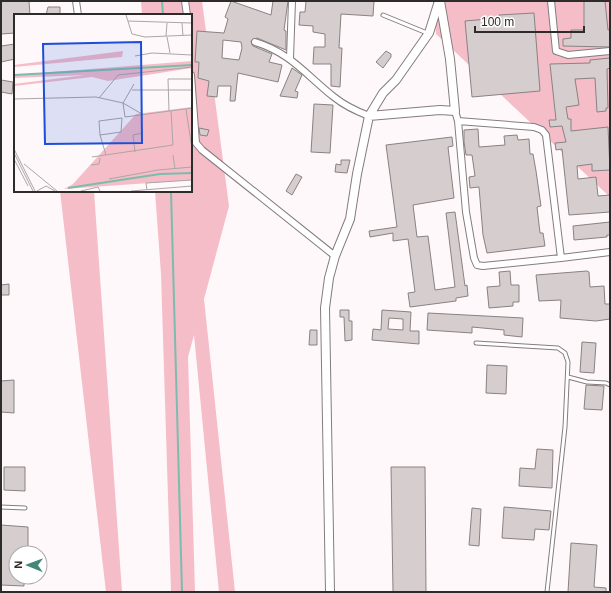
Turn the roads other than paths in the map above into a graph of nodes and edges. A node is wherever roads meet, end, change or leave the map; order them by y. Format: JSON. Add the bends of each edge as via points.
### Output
{"nodes":[{"id":1,"x":76,"y":1,"type":"edge"},
{"id":2,"x":185,"y":1,"type":"edge"},
{"id":3,"x":292,"y":1,"type":"edge"},
{"id":4,"x":439,"y":1,"type":"edge"},
{"id":5,"x":551,"y":1,"type":"edge"},
{"id":6,"x":78,"y":14,"type":"edge"},
{"id":7,"x":187,"y":14,"type":"edge"},
{"id":8,"x":383,"y":15,"type":"dead end"},
{"id":9,"x":429,"y":33,"type":"junction"},
{"id":10,"x":255,"y":42,"type":"dead end"},
{"id":11,"x":610,"y":51,"type":"edge"},
{"id":12,"x":290,"y":58,"type":"junction"},
{"id":13,"x":192,"y":88,"type":"edge"},
{"id":14,"x":455,"y":111,"type":"junction"},
{"id":15,"x":369,"y":116,"type":"junction"},
{"id":16,"x":458,"y":121,"type":"junction"},
{"id":17,"x":610,"y":252,"type":"edge"},
{"id":18,"x":335,"y":256,"type":"junction"},
{"id":19,"x":560,"y":258,"type":"junction"},
{"id":20,"x":476,"y":343,"type":"dead end"},
{"id":21,"x":568,"y":377,"type":"junction"},
{"id":22,"x":610,"y":385,"type":"edge"},
{"id":23,"x":1,"y":507,"type":"edge"},
{"id":24,"x":25,"y":508,"type":"dead end"},
{"id":25,"x":330,"y":592,"type":"edge"},
{"id":26,"x":547,"y":592,"type":"edge"}],
"edges":[{"from":1,"to":6,"type":"street"},
{"from":2,"to":7,"type":"street"},
{"from":3,"to":12,"type":"street"},
{"from":4,"to":9,"type":"street"},
{"from":4,"to":14,"type":"street","via":[[450,59]]},
{"from":5,"to":11,"type":"street","via":[[556,51],[568,54]]},
{"from":8,"to":9,"type":"lane"},
{"from":9,"to":15,"type":"street","via":[[396,80],[383,93]]},
{"from":10,"to":12,"type":"street"},
{"from":12,"to":15,"type":"street","via":[[334,98]]},
{"from":13,"to":18,"type":"street","via":[[196,143]]},
{"from":14,"to":15,"type":"street"},
{"from":14,"to":16,"type":"street"},
{"from":15,"to":18,"type":"street","via":[[350,219]]},
{"from":16,"to":19,"type":"street","via":[[534,127],[546,135]]},
{"from":16,"to":19,"type":"street","via":[[466,212],[477,265]]},
{"from":17,"to":19,"type":"street"},
{"from":18,"to":25,"type":"street","via":[[325,308]]},
{"from":20,"to":21,"type":"lane","via":[[558,348],[565,353]]},
{"from":21,"to":22,"type":"lane"},
{"from":21,"to":26,"type":"lane"},
{"from":23,"to":24,"type":"lane"}]}
